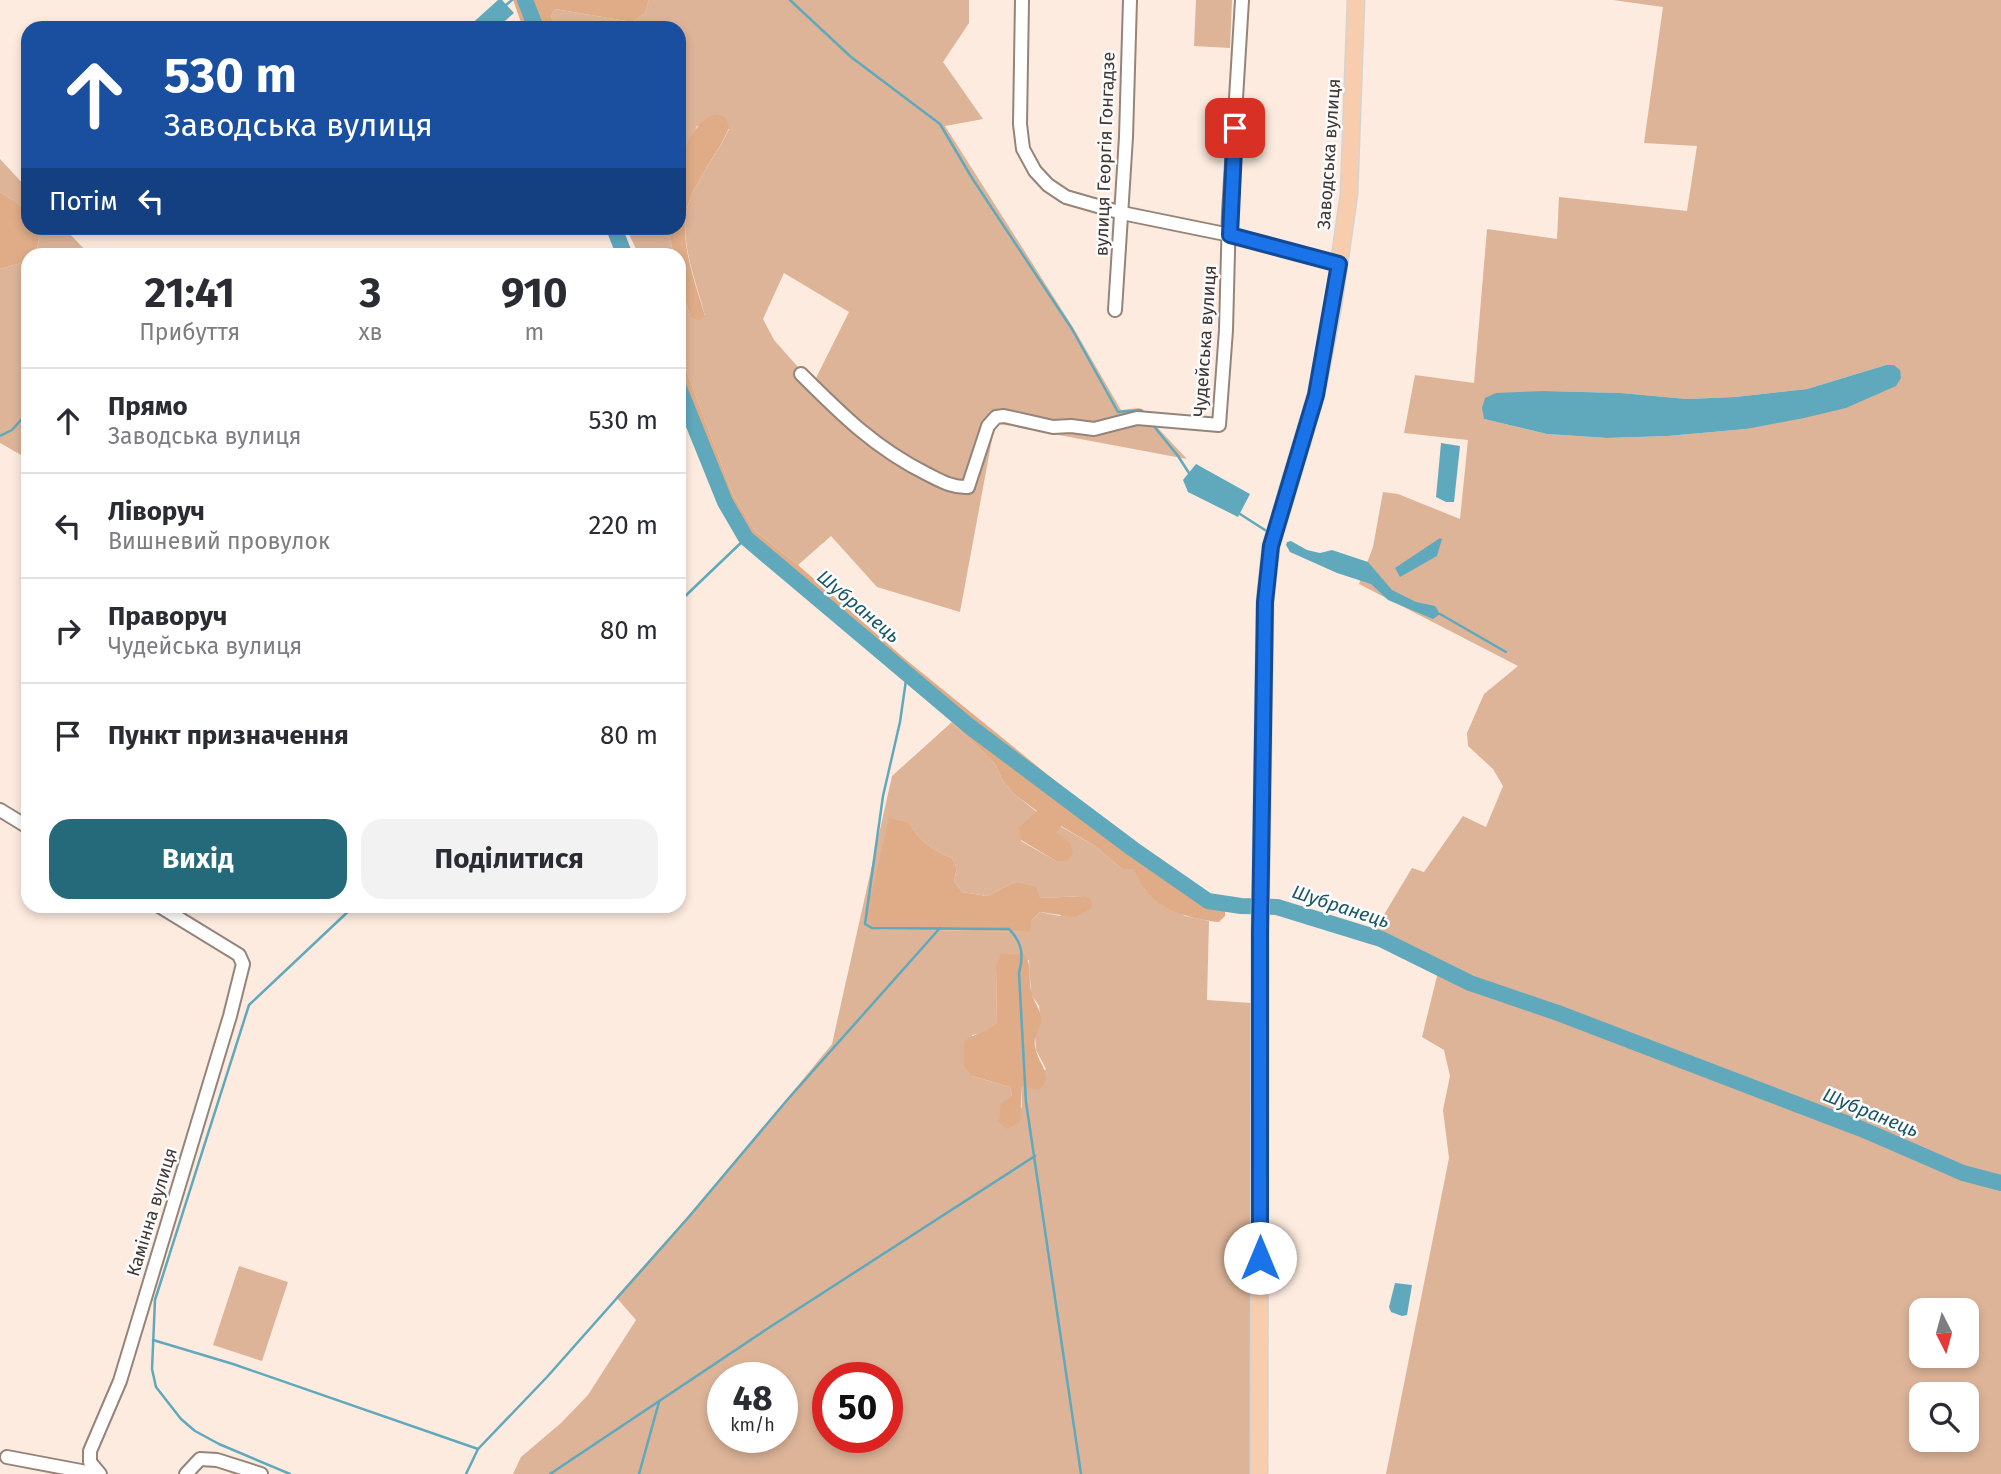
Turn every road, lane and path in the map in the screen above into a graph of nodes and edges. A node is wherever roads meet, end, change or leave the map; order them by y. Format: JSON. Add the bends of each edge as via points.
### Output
{"nodes":[{"id":1,"x":1022,"y":0,"type":"edge"},
{"id":2,"x":1130,"y":0,"type":"edge"},
{"id":3,"x":1242,"y":0,"type":"edge"},
{"id":4,"x":1356,"y":0,"type":"edge"},
{"id":5,"x":1122,"y":213,"type":"junction"},
{"id":6,"x":1230,"y":235,"type":"junction"},
{"id":7,"x":1339,"y":264,"type":"junction"},
{"id":8,"x":1115,"y":310,"type":"dead end"},
{"id":9,"x":801,"y":374,"type":"dead end"},
{"id":10,"x":0,"y":810,"type":"edge"},
{"id":11,"x":21,"y":823,"type":"edge"},
{"id":12,"x":170,"y":913,"type":"edge"},
{"id":13,"x":7,"y":1457,"type":"dead end"},
{"id":14,"x":99,"y":1474,"type":"edge"},
{"id":15,"x":186,"y":1474,"type":"edge"},
{"id":16,"x":261,"y":1474,"type":"edge"},
{"id":17,"x":1259,"y":1474,"type":"edge"}],
"edges":[{"from":1,"to":5,"type":"street","via":[[1023,149],[1035,171],[1066,197]]},
{"from":2,"to":5,"type":"street","name":"вулиця Георгія Гонгадзе"},
{"from":3,"to":6,"type":"street","name":"Чудейська вулиця"},
{"from":4,"to":7,"type":"main road","name":"Заводська вулиця","via":[[1349,194]]},
{"from":5,"to":6,"type":"street"},
{"from":5,"to":8,"type":"street","name":"вулиця Георгія Гонгадзе"},
{"from":6,"to":7,"type":"street"},
{"from":6,"to":9,"type":"street","name":"Чудейська вулиця","via":[[1220,424],[1137,418],[1094,429],[996,417],[988,426],[968,487],[958,488],[878,446]]},
{"from":7,"to":17,"type":"main road","name":"Заводська вулиця","via":[[1316,395],[1270,550],[1265,602]]},
{"from":10,"to":11,"type":"street"},
{"from":12,"to":14,"type":"street","name":"Камінна вулиця","via":[[239,955],[243,964],[120,1381],[90,1451],[90,1462]]},
{"from":13,"to":14,"type":"street","name":"Камінна вулиця"},
{"from":15,"to":16,"type":"street","via":[[200,1459]]}]}
